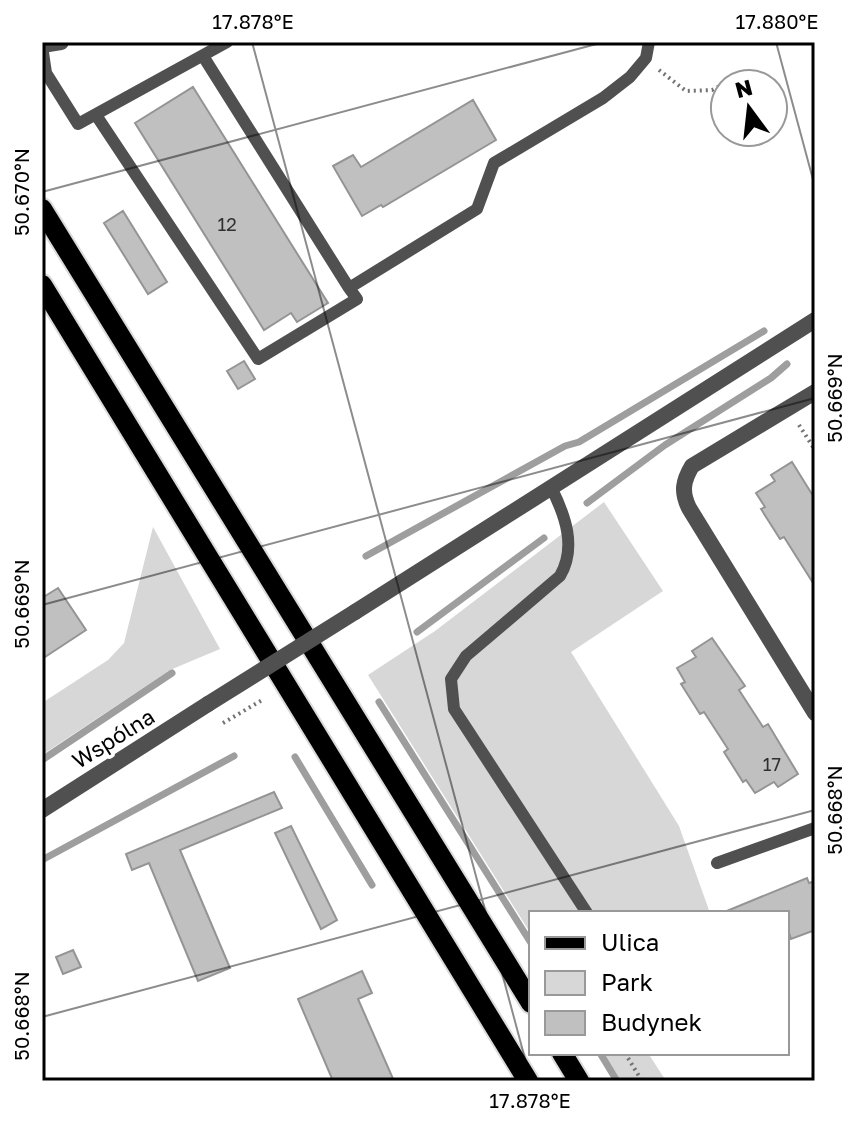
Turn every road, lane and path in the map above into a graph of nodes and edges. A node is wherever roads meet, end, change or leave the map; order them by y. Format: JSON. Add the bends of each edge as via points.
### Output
{"nodes":[{"id":1,"x":61,"y":42,"type":"edge"},
{"id":2,"x":227,"y":42,"type":"edge"},
{"id":3,"x":649,"y":42,"type":"edge"},
{"id":4,"x":42,"y":46,"type":"edge"},
{"id":5,"x":203,"y":56,"type":"junction"},
{"id":6,"x":646,"y":58,"type":"junction"},
{"id":7,"x":709,"y":90,"type":"edge"},
{"id":8,"x":96,"y":115,"type":"junction"},
{"id":9,"x":42,"y":209,"type":"edge"},
{"id":10,"x":42,"y":285,"type":"edge"},
{"id":11,"x":349,"y":288,"type":"junction"},
{"id":12,"x":815,"y":320,"type":"edge"},
{"id":13,"x":815,"y":392,"type":"edge"},
{"id":14,"x":788,"y":408,"type":"junction"},
{"id":15,"x":815,"y":450,"type":"edge"},
{"id":16,"x":551,"y":487,"type":"junction"},
{"id":17,"x":264,"y":699,"type":"dead end"},
{"id":18,"x":815,"y":713,"type":"edge"},
{"id":19,"x":223,"y":723,"type":"dead end"},
{"id":20,"x":42,"y":810,"type":"edge"},
{"id":21,"x":815,"y":828,"type":"edge"},
{"id":22,"x":717,"y":863,"type":"dead end"},
{"id":23,"x":586,"y":911,"type":"edge"},
{"id":24,"x":529,"y":1000,"type":"edge"},
{"id":25,"x":563,"y":1055,"type":"edge"},
{"id":26,"x":626,"y":1055,"type":"edge"},
{"id":27,"x":815,"y":1070,"type":"edge"},
{"id":28,"x":528,"y":1081,"type":"edge"},
{"id":29,"x":579,"y":1081,"type":"edge"},
{"id":30,"x":642,"y":1081,"type":"edge"},
{"id":31,"x":812,"y":1081,"type":"edge"}],
"edges":[{"from":1,"to":4,"type":"street"},
{"from":2,"to":5,"type":"lane"},
{"from":3,"to":6,"type":"lane"},
{"from":4,"to":8,"type":"lane","via":[[46,73],[78,124]]},
{"from":5,"to":8,"type":"lane"},
{"from":5,"to":11,"type":"lane"},
{"from":6,"to":7,"type":"path","via":[[686,91]]},
{"from":6,"to":11,"type":"lane","via":[[603,98],[494,163],[477,209]]},
{"from":8,"to":11,"type":"lane","via":[[258,359],[357,299]]},
{"from":9,"to":24,"type":"main road"},
{"from":10,"to":28,"type":"main road"},
{"from":12,"to":16,"type":"street","name":"Wspólna"},
{"from":13,"to":14,"type":"street"},
{"from":14,"to":15,"type":"path"},
{"from":14,"to":18,"type":"street","via":[[692,466],[683,489],[689,508]]},
{"from":16,"to":20,"type":"street","name":"Wspólna","bridge":true},
{"from":16,"to":23,"type":"lane","via":[[562,508],[569,561],[560,576],[466,656],[451,679],[454,709]]},
{"from":17,"to":19,"type":"path"},
{"from":21,"to":22,"type":"lane"},
{"from":25,"to":29,"type":"main road"},
{"from":26,"to":30,"type":"path"},
{"from":27,"to":31,"type":"path"}]}
